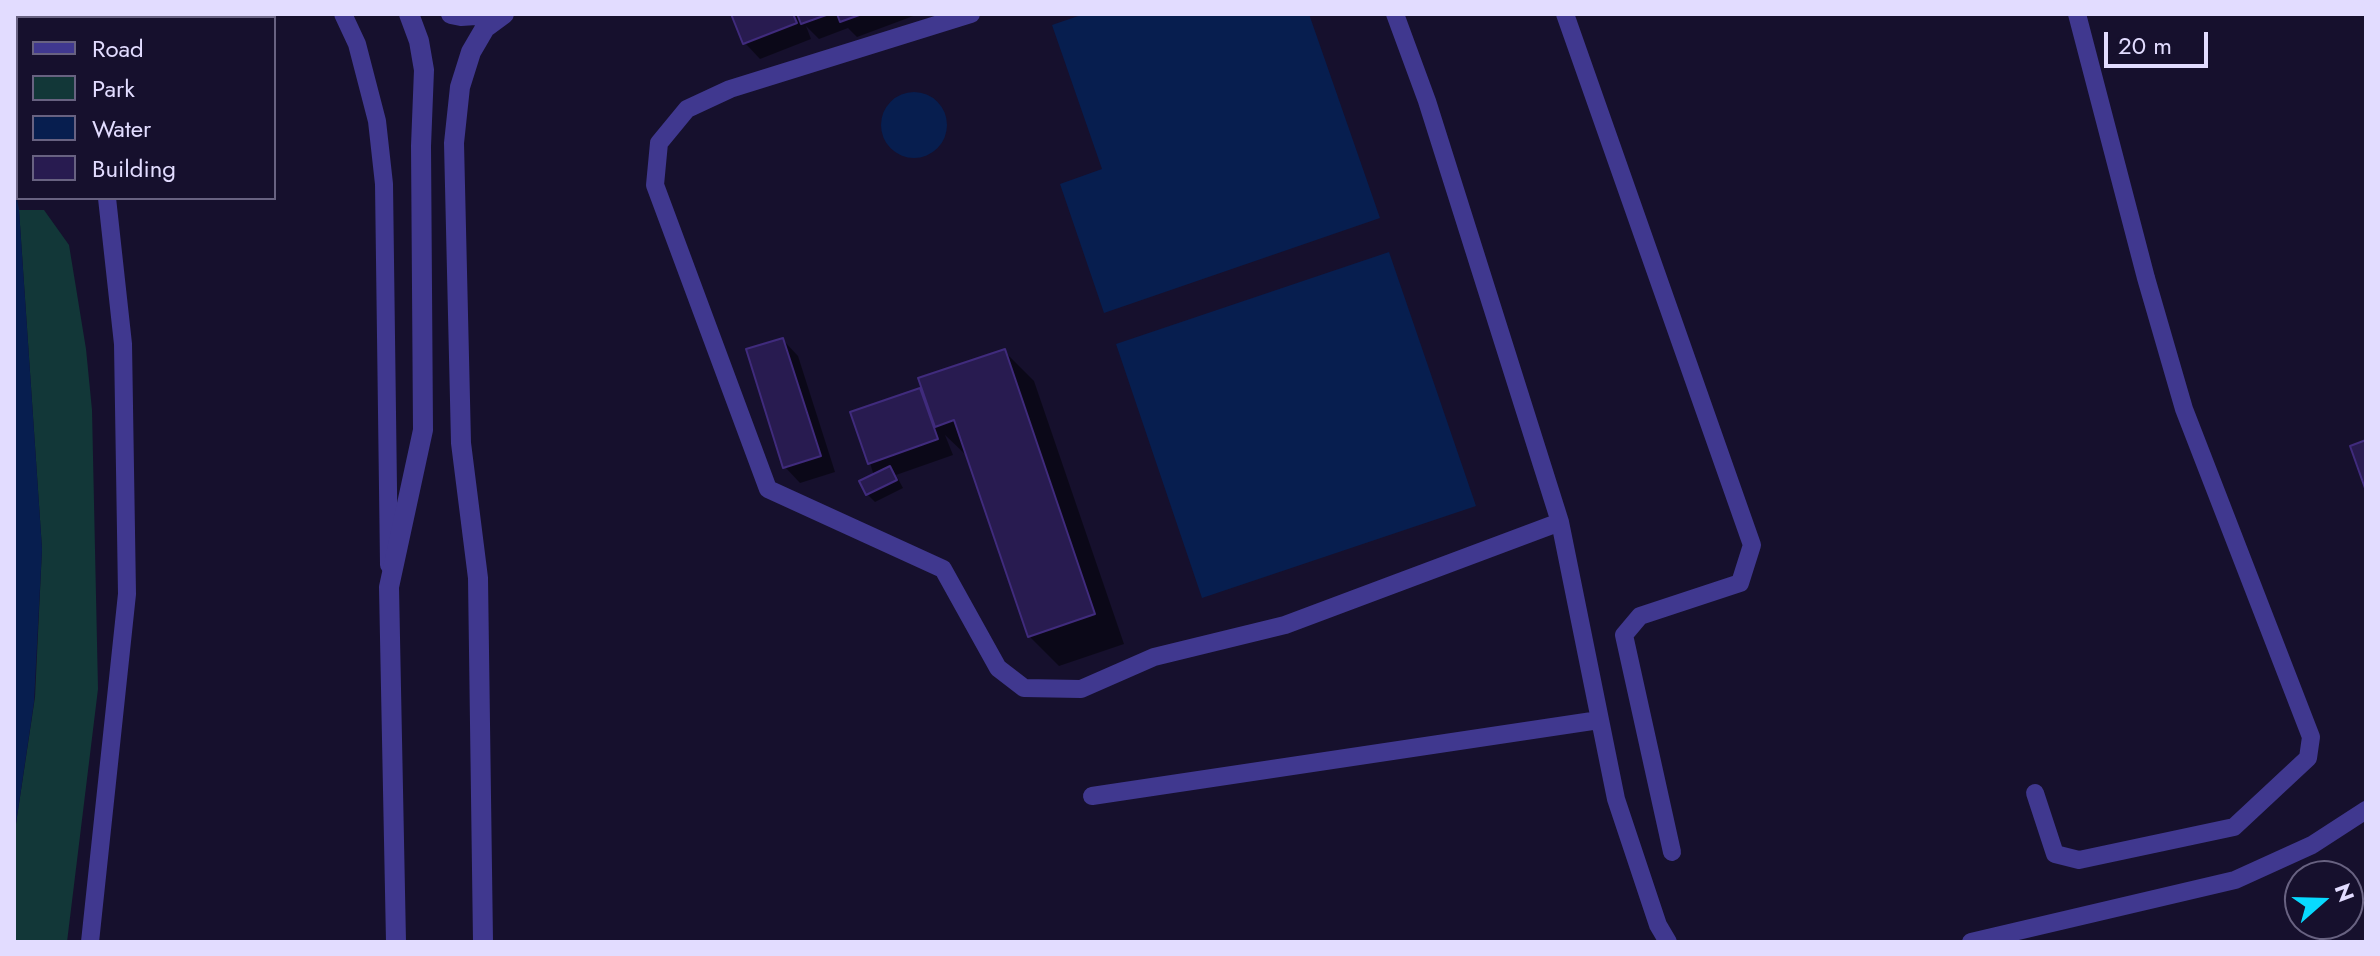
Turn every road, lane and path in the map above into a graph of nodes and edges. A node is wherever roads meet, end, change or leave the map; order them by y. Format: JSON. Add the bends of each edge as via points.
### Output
{"nodes":[{"id":1,"x":343,"y":14,"type":"edge"},
{"id":2,"x":409,"y":14,"type":"edge"},
{"id":3,"x":451,"y":14,"type":"edge"},
{"id":4,"x":490,"y":14,"type":"edge"},
{"id":5,"x":504,"y":14,"type":"edge"},
{"id":6,"x":971,"y":14,"type":"edge"},
{"id":7,"x":1395,"y":14,"type":"edge"},
{"id":8,"x":1565,"y":14,"type":"edge"},
{"id":9,"x":2077,"y":14,"type":"edge"},
{"id":10,"x":107,"y":200,"type":"edge"},
{"id":11,"x":1560,"y":522,"type":"junction"},
{"id":12,"x":389,"y":587,"type":"junction"},
{"id":13,"x":1599,"y":720,"type":"junction"},
{"id":14,"x":2035,"y":793,"type":"dead end"},
{"id":15,"x":1092,"y":796,"type":"dead end"},
{"id":16,"x":2366,"y":810,"type":"edge"},
{"id":17,"x":1672,"y":852,"type":"dead end"},
{"id":18,"x":90,"y":942,"type":"edge"},
{"id":19,"x":396,"y":942,"type":"edge"},
{"id":20,"x":483,"y":942,"type":"edge"},
{"id":21,"x":1668,"y":942,"type":"edge"},
{"id":22,"x":1971,"y":942,"type":"edge"}],
"edges":[{"from":1,"to":12,"type":"lane","via":[[357,44],[377,121],[384,184]]},
{"from":2,"to":12,"type":"street","via":[[424,70],[423,430]]},
{"from":3,"to":4,"type":"street"},
{"from":5,"to":20,"type":"street","via":[[485,28],[471,52],[460,87],[454,143],[461,443],[478,578]]},
{"from":6,"to":11,"type":"lane","via":[[730,89],[687,109],[659,143],[655,185],[768,489],[943,569],[998,668],[1024,688],[1081,689],[1154,657],[1285,625]]},
{"from":7,"to":11,"type":"lane"},
{"from":8,"to":17,"type":"lane","via":[[1752,545],[1740,583],[1640,616],[1624,635]]},
{"from":9,"to":14,"type":"lane","via":[[2184,409],[2311,737],[2308,758],[2234,827],[2079,860],[2055,854]]},
{"from":10,"to":18,"type":"lane","via":[[123,344],[127,594]]},
{"from":11,"to":13,"type":"lane"},
{"from":12,"to":19,"type":"street"},
{"from":13,"to":15,"type":"lane"},
{"from":13,"to":21,"type":"lane","via":[[1616,799]]},
{"from":16,"to":22,"type":"lane","via":[[2312,845],[2235,880]]}]}
